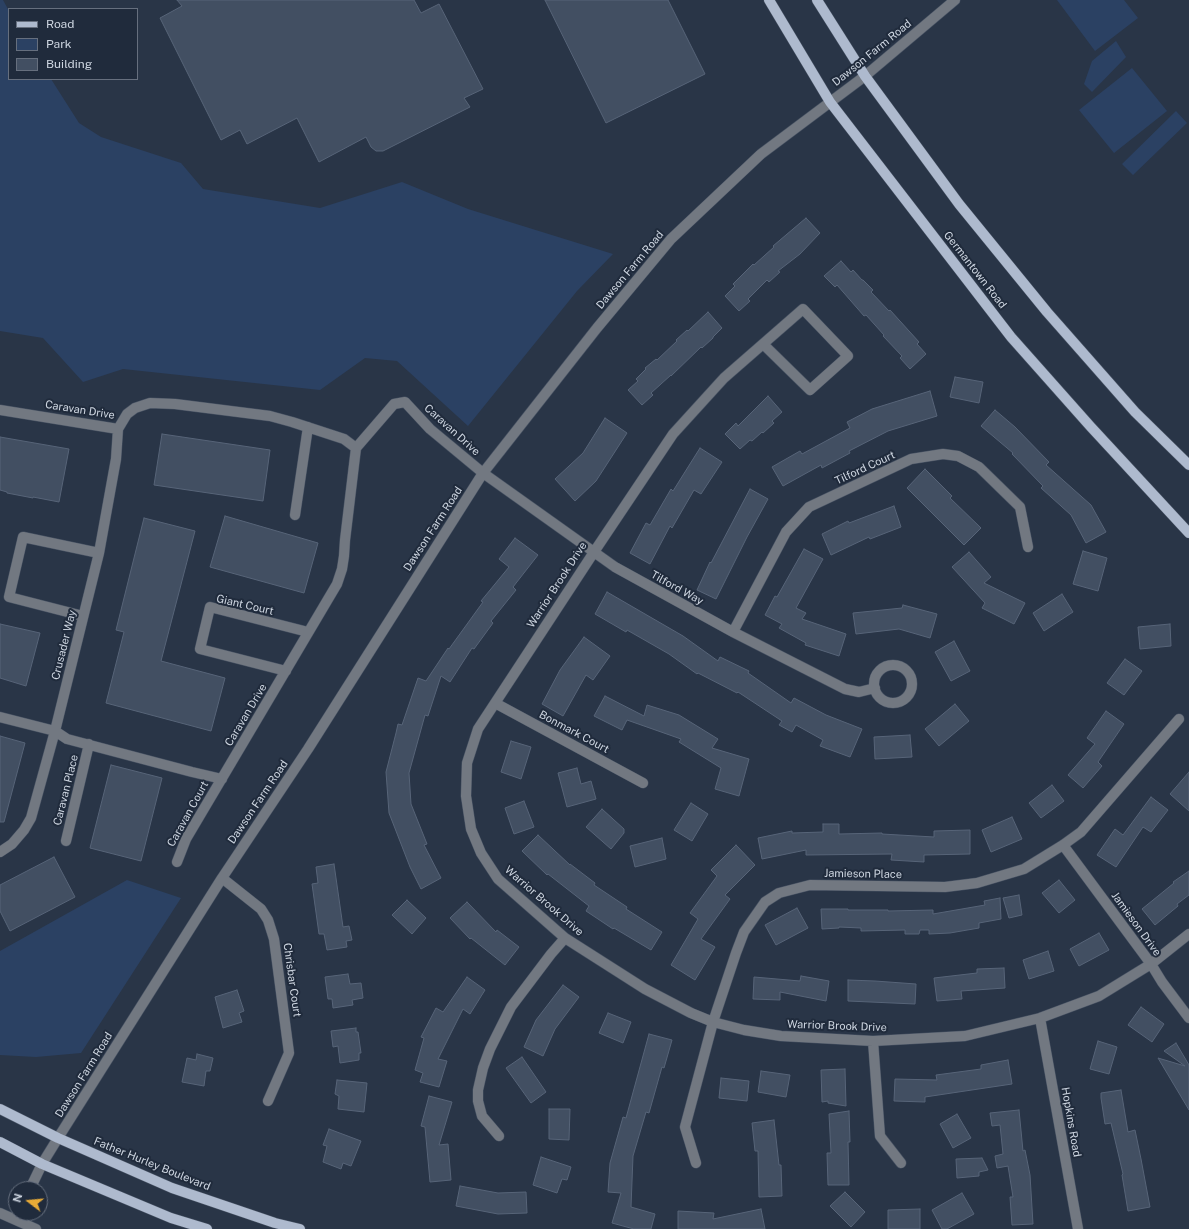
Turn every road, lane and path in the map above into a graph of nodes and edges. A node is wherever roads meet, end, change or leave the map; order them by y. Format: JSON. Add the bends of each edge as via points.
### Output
{"nodes":[{"id":1,"x":769,"y":0,"type":"edge"},
{"id":2,"x":817,"y":0,"type":"edge"},
{"id":3,"x":955,"y":0,"type":"edge"},
{"id":4,"x":865,"y":76,"type":"junction"},
{"id":5,"x":830,"y":102,"type":"junction"},
{"id":6,"x":763,"y":344,"type":"junction"},
{"id":7,"x":0,"y":410,"type":"edge"},
{"id":8,"x":308,"y":427,"type":"junction"},
{"id":9,"x":118,"y":429,"type":"junction"},
{"id":10,"x":356,"y":448,"type":"junction"},
{"id":11,"x":1189,"y":465,"type":"edge"},
{"id":12,"x":483,"y":473,"type":"junction"},
{"id":13,"x":295,"y":515,"type":"dead end"},
{"id":14,"x":1189,"y":534,"type":"edge"},
{"id":15,"x":1028,"y":547,"type":"dead end"},
{"id":16,"x":594,"y":552,"type":"junction"},
{"id":17,"x":99,"y":553,"type":"junction"},
{"id":18,"x":83,"y":616,"type":"junction"},
{"id":19,"x":308,"y":632,"type":"junction"},
{"id":20,"x":733,"y":632,"type":"junction"},
{"id":21,"x":286,"y":671,"type":"junction"},
{"id":22,"x":875,"y":688,"type":"dead end"},
{"id":23,"x":494,"y":703,"type":"junction"},
{"id":24,"x":0,"y":717,"type":"edge"},
{"id":25,"x":1179,"y":719,"type":"dead end"},
{"id":26,"x":55,"y":731,"type":"junction"},
{"id":27,"x":89,"y":744,"type":"junction"},
{"id":28,"x":222,"y":779,"type":"junction"},
{"id":29,"x":643,"y":783,"type":"dead end"},
{"id":30,"x":66,"y":842,"type":"dead end"},
{"id":31,"x":1063,"y":845,"type":"junction"},
{"id":32,"x":0,"y":852,"type":"edge"},
{"id":33,"x":177,"y":862,"type":"dead end"},
{"id":34,"x":222,"y":878,"type":"junction"},
{"id":35,"x":1189,"y":934,"type":"edge"},
{"id":36,"x":565,"y":938,"type":"junction"},
{"id":37,"x":1151,"y":964,"type":"junction"},
{"id":38,"x":1040,"y":1018,"type":"junction"},
{"id":39,"x":1189,"y":1018,"type":"edge"},
{"id":40,"x":713,"y":1022,"type":"junction"},
{"id":41,"x":873,"y":1041,"type":"junction"},
{"id":42,"x":268,"y":1101,"type":"dead end"},
{"id":43,"x":0,"y":1109,"type":"edge"},
{"id":44,"x":498,"y":1136,"type":"dead end"},
{"id":45,"x":58,"y":1138,"type":"junction"},
{"id":46,"x":0,"y":1142,"type":"edge"},
{"id":47,"x":901,"y":1162,"type":"dead end"},
{"id":48,"x":696,"y":1163,"type":"dead end"},
{"id":49,"x":42,"y":1164,"type":"junction"},
{"id":50,"x":34,"y":1181,"type":"edge"},
{"id":51,"x":23,"y":1221,"type":"edge"},
{"id":52,"x":36,"y":1229,"type":"edge"},
{"id":53,"x":207,"y":1229,"type":"edge"},
{"id":54,"x":300,"y":1229,"type":"edge"},
{"id":55,"x":1078,"y":1229,"type":"edge"}],
"edges":[{"from":1,"to":5,"type":"main road","name":"Germantown Road"},
{"from":2,"to":4,"type":"main road"},
{"from":3,"to":4,"type":"street","name":"Dawson Farm Road"},
{"from":4,"to":5,"type":"street","name":"Dawson Farm Road"},
{"from":4,"to":11,"type":"main road","via":[[959,204],[1047,312],[1135,412]]},
{"from":5,"to":12,"type":"street","name":"Dawson Farm Road","via":[[761,154],[671,239]]},
{"from":5,"to":14,"type":"main road","name":"Germantown Road","via":[[1011,337]]},
{"from":6,"to":6,"type":"street","name":"Warrior Brook Drive","via":[[803,309],[848,356],[810,390]]},
{"from":6,"to":16,"type":"street","name":"Warrior Brook Drive","via":[[724,378],[673,434]]},
{"from":7,"to":9,"type":"street","name":"Caravan Drive"},
{"from":8,"to":9,"type":"street","name":"Caravan Drive","via":[[270,416],[150,403],[127,414]]},
{"from":8,"to":10,"type":"street","name":"Caravan Drive","via":[[344,439]]},
{"from":8,"to":13,"type":"street"},
{"from":9,"to":17,"type":"street","name":"Crusader Way","via":[[116,459]]},
{"from":10,"to":12,"type":"street","name":"Caravan Drive","via":[[394,404],[405,402],[430,429]]},
{"from":10,"to":19,"type":"street","name":"Caravan Drive","via":[[342,569],[337,584]]},
{"from":12,"to":16,"type":"street","name":"Tilford Way"},
{"from":12,"to":34,"type":"street","name":"Dawson Farm Road"},
{"from":15,"to":20,"type":"street","name":"Tilford Court","via":[[1020,507],[979,467],[958,456],[943,454],[911,459],[809,507],[786,532]]},
{"from":16,"to":20,"type":"street","name":"Tilford Way","via":[[615,567]]},
{"from":16,"to":23,"type":"street","name":"Warrior Brook Drive"},
{"from":17,"to":18,"type":"street","name":"Crusader Way"},
{"from":17,"to":18,"type":"street","via":[[23,537],[9,597]]},
{"from":18,"to":26,"type":"street","name":"Crusader Way"},
{"from":19,"to":21,"type":"street","name":"Caravan Drive"},
{"from":19,"to":21,"type":"street","name":"Giant Court","via":[[210,607],[200,649]]},
{"from":20,"to":22,"type":"street","name":"Tilford Way","via":[[845,689],[860,692]]},
{"from":21,"to":28,"type":"street","name":"Caravan Drive"},
{"from":23,"to":29,"type":"street","name":"Bonmark Court"},
{"from":23,"to":36,"type":"street","name":"Warrior Brook Drive","via":[[478,729],[467,764],[466,796],[471,829],[481,853],[498,879]]},
{"from":24,"to":26,"type":"street"},
{"from":25,"to":31,"type":"street","name":"Jamieson Place","via":[[1081,832]]},
{"from":26,"to":27,"type":"street","via":[[67,739]]},
{"from":26,"to":32,"type":"street","name":"Crusader Way","via":[[31,818],[12,844]]},
{"from":27,"to":28,"type":"street"},
{"from":27,"to":30,"type":"street","name":"Caravan Place"},
{"from":28,"to":33,"type":"street","name":"Caravan Court","via":[[186,839]]},
{"from":31,"to":37,"type":"street","name":"Jamieson Drive"},
{"from":31,"to":40,"type":"street","name":"Jamieson Place","via":[[1024,869],[977,883],[945,887],[810,885],[779,894],[765,902],[744,932]]},
{"from":34,"to":42,"type":"street","name":"Chrisbar Court","via":[[261,909],[268,920],[274,939],[289,1053]]},
{"from":34,"to":45,"type":"street","name":"Dawson Farm Road"},
{"from":35,"to":37,"type":"street","name":"Warrior Brook Drive"},
{"from":36,"to":40,"type":"street","name":"Warrior Brook Drive","via":[[645,989]]},
{"from":36,"to":44,"type":"street","via":[[511,1007],[483,1068],[478,1101],[482,1116]]},
{"from":37,"to":38,"type":"street","name":"Warrior Brook Drive","via":[[1099,996]]},
{"from":37,"to":39,"type":"street","name":"Jamieson Drive"},
{"from":38,"to":41,"type":"street","name":"Warrior Brook Drive","via":[[965,1036]]},
{"from":38,"to":55,"type":"street","name":"Hopkins Road"},
{"from":40,"to":41,"type":"street","name":"Warrior Brook Drive","via":[[781,1036]]},
{"from":40,"to":48,"type":"street","name":"Jamieson Place","via":[[684,1127]]},
{"from":41,"to":47,"type":"street","via":[[880,1136]]},
{"from":43,"to":45,"type":"main road","name":"Father Hurley Boulevard"},
{"from":45,"to":49,"type":"street","name":"Dawson Farm Road"},
{"from":45,"to":54,"type":"main road","name":"Father Hurley Boulevard","via":[[172,1188]]},
{"from":46,"to":49,"type":"main road"},
{"from":49,"to":50,"type":"street","name":"Dawson Farm Road"},
{"from":49,"to":53,"type":"main road","via":[[171,1218]]},
{"from":51,"to":52,"type":"street"}]}
